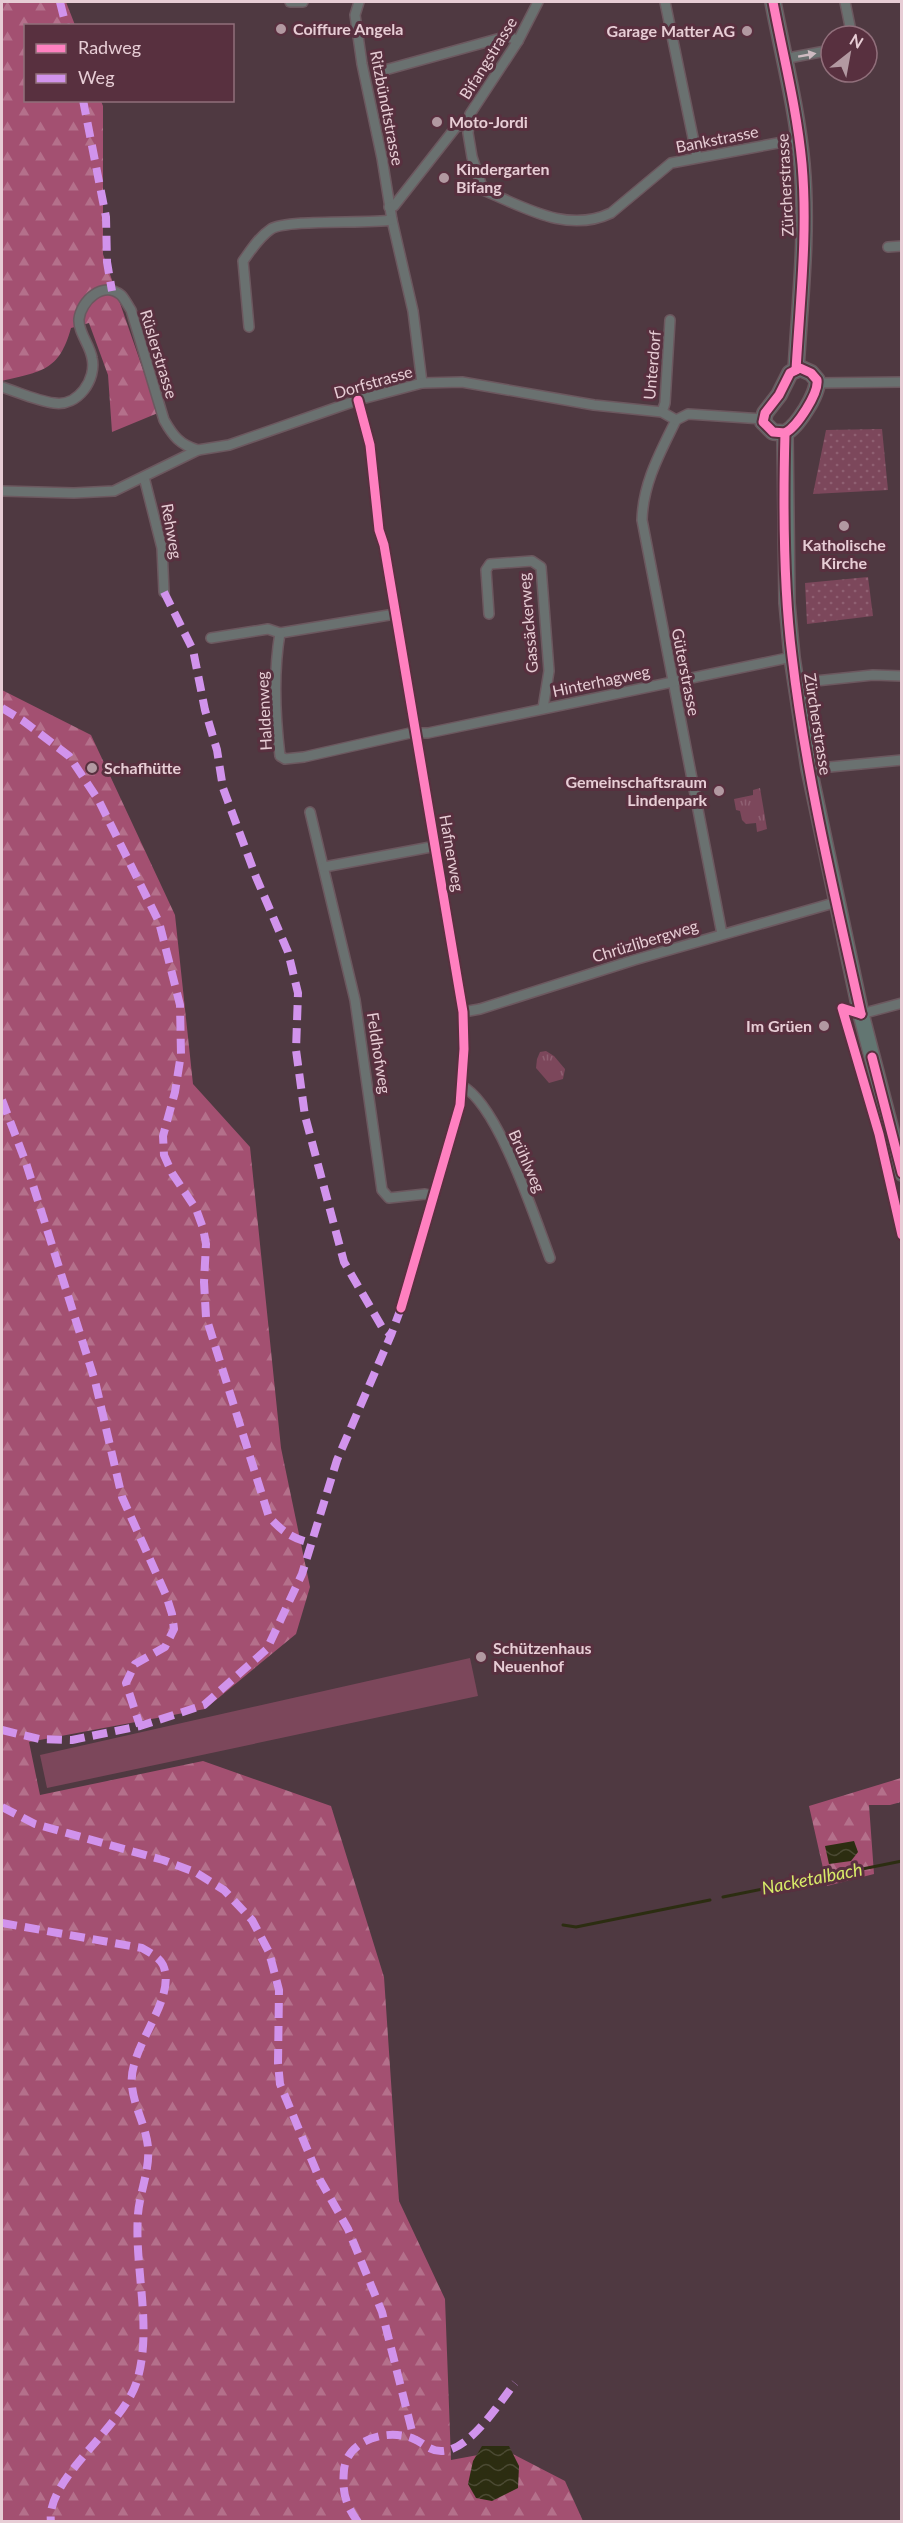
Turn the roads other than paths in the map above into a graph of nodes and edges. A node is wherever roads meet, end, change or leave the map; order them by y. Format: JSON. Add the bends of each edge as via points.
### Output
{"nodes":[{"id":1,"x":290,"y":2,"type":"edge"},
{"id":2,"x":303,"y":2,"type":"edge"},
{"id":3,"x":359,"y":2,"type":"edge"},
{"id":4,"x":538,"y":2,"type":"edge"},
{"id":5,"x":665,"y":2,"type":"edge"},
{"id":6,"x":772,"y":2,"type":"edge"},
{"id":7,"x":845,"y":2,"type":"edge"},
{"id":8,"x":850,"y":24,"type":"edge"},
{"id":9,"x":518,"y":41,"type":"junction"},
{"id":10,"x":819,"y":52,"type":"edge"},
{"id":11,"x":783,"y":58,"type":"junction"},
{"id":12,"x":385,"y":70,"type":"dead end"},
{"id":13,"x":468,"y":123,"type":"junction"},
{"id":14,"x":799,"y":139,"type":"junction"},
{"id":15,"x":697,"y":158,"type":"junction"},
{"id":16,"x":389,"y":207,"type":"junction"},
{"id":17,"x":392,"y":220,"type":"junction"},
{"id":18,"x":902,"y":246,"type":"edge"},
{"id":19,"x":888,"y":247,"type":"dead end"},
{"id":20,"x":670,"y":320,"type":"dead end"},
{"id":21,"x":249,"y":327,"type":"dead end"},
{"id":22,"x":796,"y":370,"type":"junction"},
{"id":23,"x":902,"y":382,"type":"edge"},
{"id":24,"x":422,"y":383,"type":"junction"},
{"id":25,"x":818,"y":383,"type":"junction"},
{"id":26,"x":2,"y":387,"type":"edge"},
{"id":27,"x":358,"y":400,"type":"junction"},
{"id":28,"x":662,"y":412,"type":"junction"},
{"id":29,"x":763,"y":419,"type":"junction"},
{"id":30,"x":676,"y":420,"type":"junction"},
{"id":31,"x":784,"y":433,"type":"junction"},
{"id":32,"x":198,"y":450,"type":"junction"},
{"id":33,"x":144,"y":477,"type":"junction"},
{"id":34,"x":2,"y":490,"type":"edge"},
{"id":35,"x":164,"y":592,"type":"dead end"},
{"id":36,"x":395,"y":614,"type":"junction"},
{"id":37,"x":489,"y":614,"type":"dead end"},
{"id":38,"x":280,"y":633,"type":"junction"},
{"id":39,"x":212,"y":638,"type":"dead end"},
{"id":40,"x":792,"y":657,"type":"junction"},
{"id":41,"x":902,"y":676,"type":"edge"},
{"id":42,"x":673,"y":681,"type":"junction"},
{"id":43,"x":796,"y":683,"type":"junction"},
{"id":44,"x":543,"y":708,"type":"junction"},
{"id":45,"x":416,"y":734,"type":"junction"},
{"id":46,"x":902,"y":760,"type":"edge"},
{"id":47,"x":809,"y":769,"type":"junction"},
{"id":48,"x":310,"y":812,"type":"dead end"},
{"id":49,"x":436,"y":846,"type":"junction"},
{"id":50,"x":324,"y":867,"type":"junction"},
{"id":51,"x":837,"y":902,"type":"junction"},
{"id":52,"x":722,"y":934,"type":"junction"},
{"id":53,"x":902,"y":1003,"type":"edge"},
{"id":54,"x":464,"y":1012,"type":"junction"},
{"id":55,"x":861,"y":1014,"type":"junction"},
{"id":56,"x":462,"y":1086,"type":"junction"},
{"id":57,"x":902,"y":1173,"type":"edge"},
{"id":58,"x":434,"y":1196,"type":"junction"},
{"id":59,"x":550,"y":1258,"type":"dead end"},
{"id":60,"x":401,"y":1308,"type":"dead end"}],
"edges":[{"from":1,"to":2,"type":"street"},
{"from":3,"to":16,"type":"street","name":"Ritzbündtstrasse","via":[[355,15],[362,64]]},
{"from":4,"to":9,"type":"street","name":"Bifangstrasse"},
{"from":5,"to":15,"type":"street"},
{"from":6,"to":11,"type":"main road","name":"Zürcherstrasse"},
{"from":7,"to":8,"type":"street"},
{"from":9,"to":12,"type":"street","via":[[508,36]]},
{"from":9,"to":13,"type":"street","name":"Bifangstrasse","via":[[475,105]]},
{"from":11,"to":10,"type":"street","one_way":true},
{"from":11,"to":14,"type":"main road","name":"Zürcherstrasse"},
{"from":13,"to":15,"type":"street","name":"Bankstrasse","via":[[472,157],[483,190],[567,222],[599,219],[671,163]]},
{"from":13,"to":16,"type":"street","name":"Bifangstrasse","via":[[456,127],[394,206]]},
{"from":14,"to":15,"type":"street","name":"Bankstrasse"},
{"from":14,"to":22,"type":"main road","name":"Zürcherstrasse","via":[[804,220]]},
{"from":16,"to":17,"type":"street","name":"Ritzbündtstrasse"},
{"from":17,"to":21,"type":"street","via":[[288,224],[262,236],[243,261]]},
{"from":17,"to":24,"type":"street","via":[[413,311]]},
{"from":18,"to":19,"type":"street"},
{"from":20,"to":28,"type":"street","name":"Unterdorf"},
{"from":22,"to":25,"type":"main road","via":[[805,370]]},
{"from":22,"to":29,"type":"main road"},
{"from":23,"to":25,"type":"street"},
{"from":24,"to":27,"type":"street","name":"Dorfstrasse"},
{"from":24,"to":28,"type":"street","name":"Dorfstrasse","via":[[462,382],[594,405]]},
{"from":25,"to":31,"type":"main road","via":[[815,395],[793,428]]},
{"from":26,"to":32,"type":"street","name":"Rüslerstrasse","via":[[56,404],[84,391],[93,368],[79,323],[80,310],[90,296],[112,291],[122,295],[131,310],[164,420],[173,436]]},
{"from":27,"to":32,"type":"street","name":"Dorfstrasse","via":[[240,441]]},
{"from":27,"to":36,"type":"street","name":"Hafnerweg","via":[[370,445],[379,530]]},
{"from":28,"to":30,"type":"street","name":"Dorfstrasse"},
{"from":29,"to":30,"type":"street","via":[[688,414]]},
{"from":29,"to":31,"type":"main road","via":[[768,429]]},
{"from":30,"to":42,"type":"street","name":"Güterstrasse","via":[[647,482],[642,520]]},
{"from":31,"to":40,"type":"main road","name":"Zürcherstrasse","via":[[787,603]]},
{"from":32,"to":33,"type":"street","name":"Dorfstrasse"},
{"from":33,"to":34,"type":"street","name":"Dorfstrasse","via":[[114,491]]},
{"from":33,"to":35,"type":"street","name":"Rehweg","via":[[162,548]]},
{"from":36,"to":38,"type":"street"},
{"from":36,"to":45,"type":"street","name":"Hafnerweg"},
{"from":37,"to":44,"type":"street","name":"Gassäckerweg","via":[[486,570],[490,564],[532,561],[541,567],[549,671]]},
{"from":38,"to":39,"type":"street","via":[[268,629]]},
{"from":38,"to":45,"type":"street","name":"Haldenweg","via":[[275,679],[280,756],[304,757],[351,744]]},
{"from":40,"to":42,"type":"street","name":"Hinterhagweg"},
{"from":40,"to":43,"type":"main road","name":"Zürcherstrasse"},
{"from":41,"to":43,"type":"street"},
{"from":42,"to":44,"type":"street","name":"Hinterhagweg"},
{"from":42,"to":52,"type":"street","name":"Güterstrasse"},
{"from":43,"to":47,"type":"main road","name":"Zürcherstrasse"},
{"from":44,"to":45,"type":"street","name":"Hinterhagweg"},
{"from":45,"to":49,"type":"street","name":"Hafnerweg"},
{"from":46,"to":47,"type":"street"},
{"from":47,"to":51,"type":"main road","name":"Zürcherstrasse"},
{"from":48,"to":50,"type":"street","name":"Feldhofweg"},
{"from":49,"to":50,"type":"street"},
{"from":49,"to":54,"type":"street","name":"Hafnerweg"},
{"from":50,"to":58,"type":"street","name":"Feldhofweg","via":[[356,1000],[382,1190],[389,1198]]},
{"from":51,"to":52,"type":"street","name":"Chrüzlibergweg"},
{"from":51,"to":55,"type":"main road","name":"Zürcherstrasse"},
{"from":52,"to":54,"type":"street","name":"Chrüzlibergweg"},
{"from":53,"to":55,"type":"street"},
{"from":54,"to":56,"type":"street","name":"Hafnerweg"},
{"from":55,"to":57,"type":"main road","name":"Zürcherstrasse"},
{"from":56,"to":58,"type":"street","name":"Hafnerweg"},
{"from":56,"to":59,"type":"street","name":"Brühlweg","via":[[472,1091],[490,1115]]},
{"from":58,"to":60,"type":"street","name":"Hafnerweg"}]}
